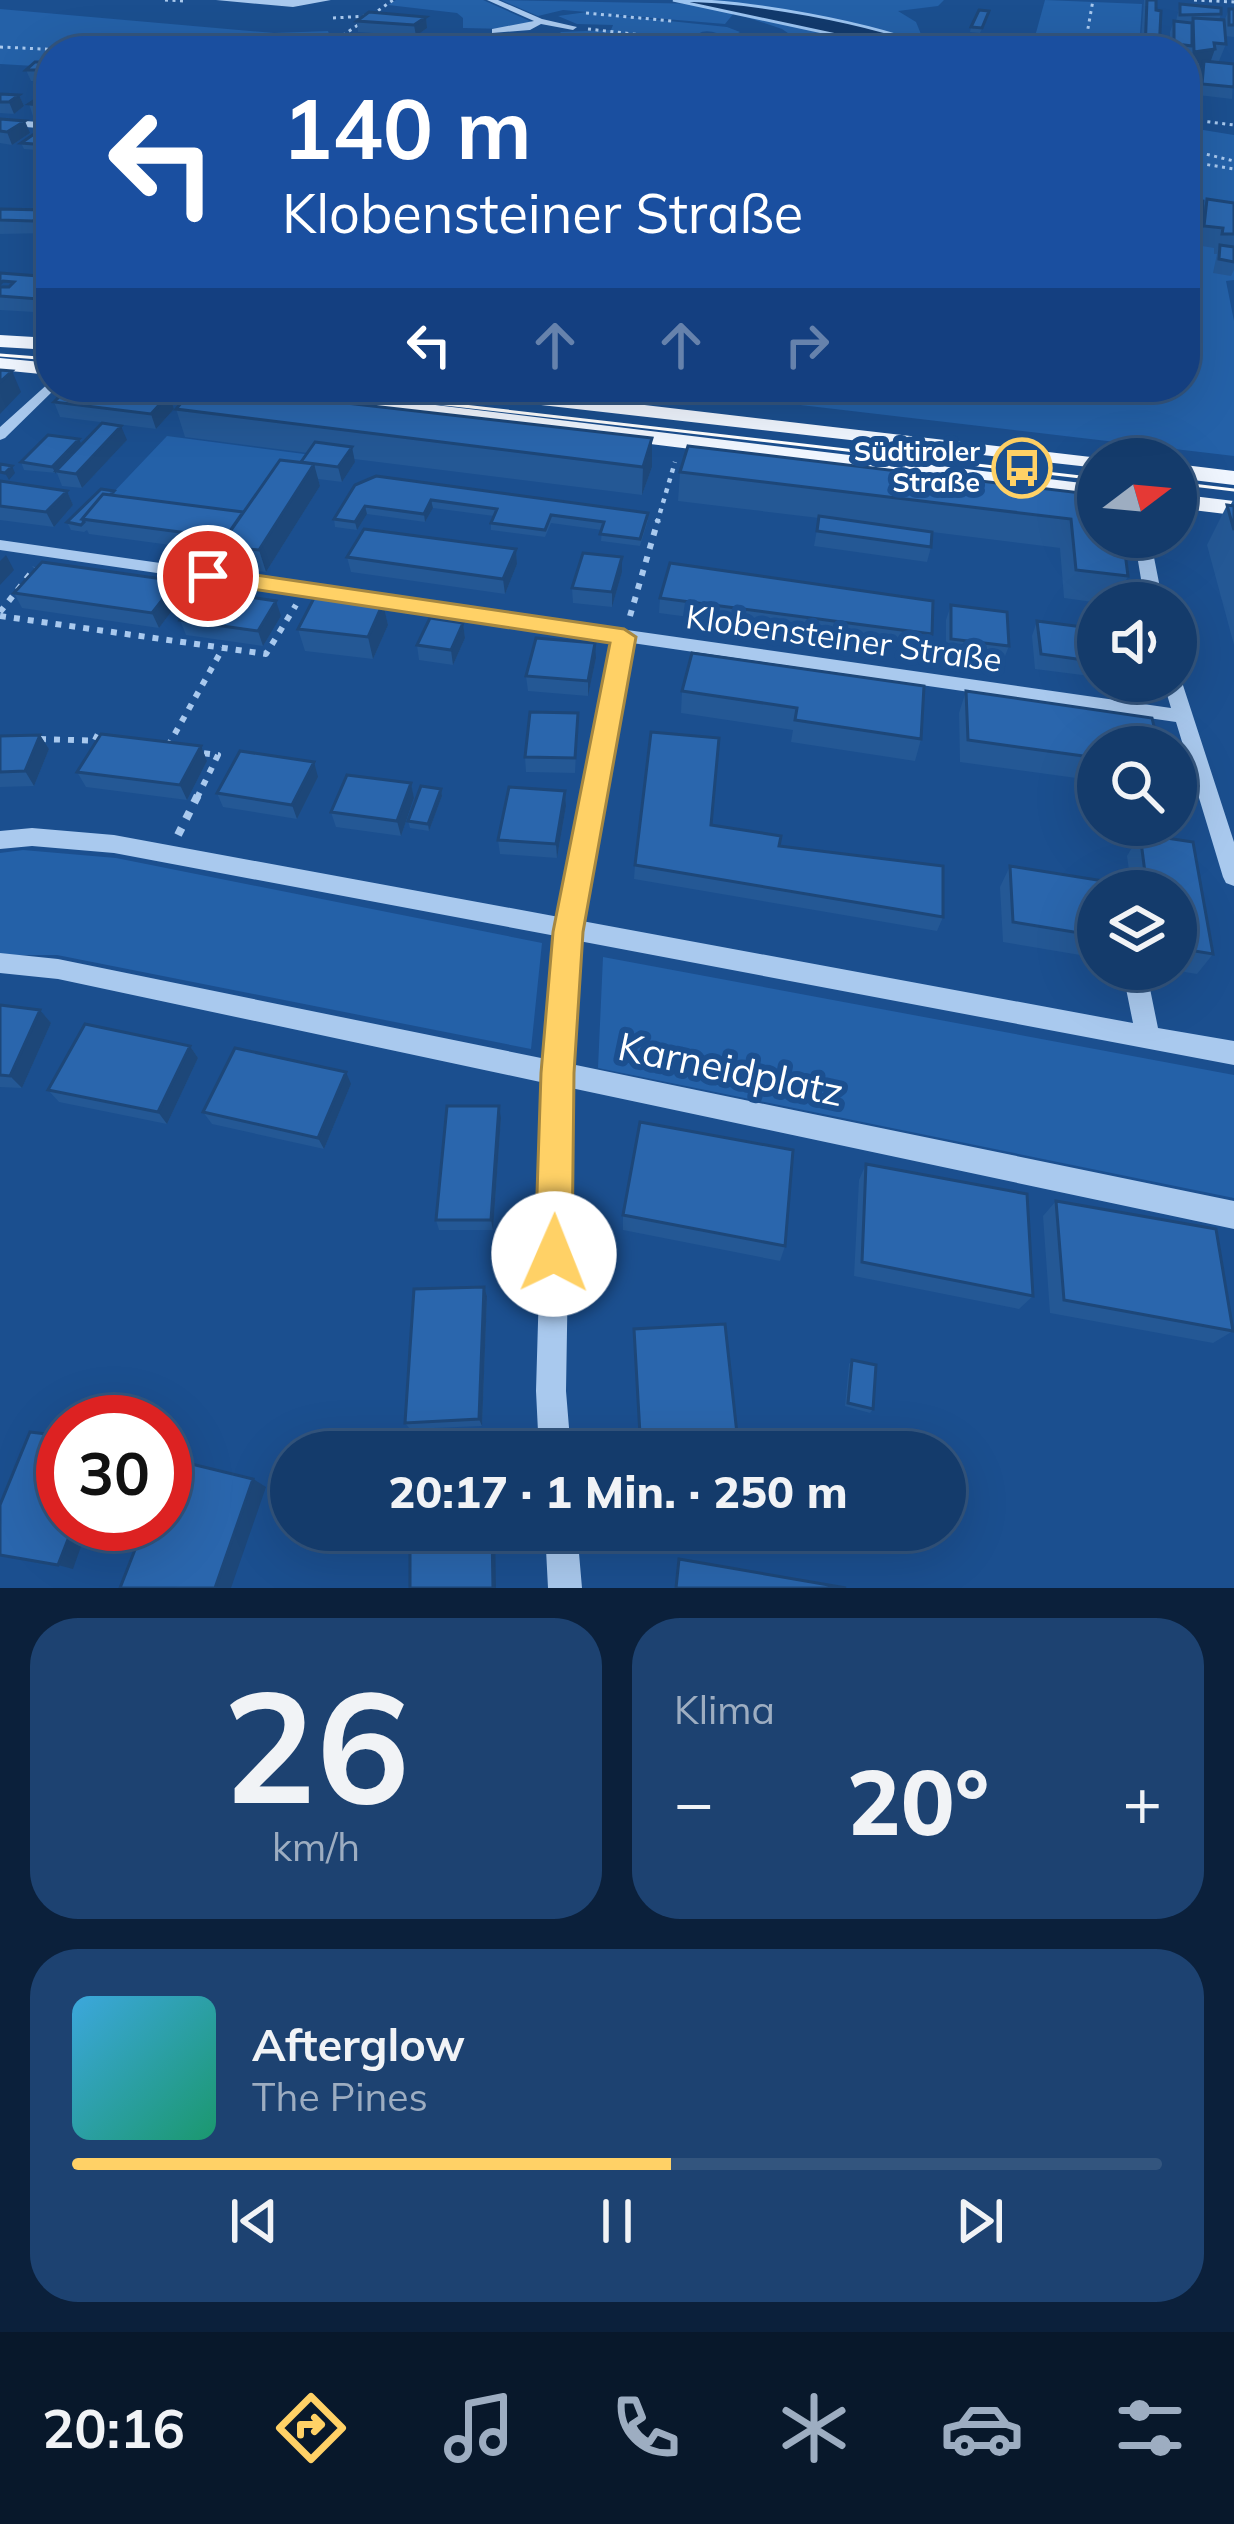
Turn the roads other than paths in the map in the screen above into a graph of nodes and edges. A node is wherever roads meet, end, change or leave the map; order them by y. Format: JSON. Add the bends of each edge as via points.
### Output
{"nodes":[{"id":1,"x":220,"y":0,"type":"edge"},
{"id":2,"x":327,"y":0,"type":"edge"},
{"id":3,"x":491,"y":0,"type":"edge"},
{"id":4,"x":538,"y":19,"type":"junction"},
{"id":5,"x":573,"y":27,"type":"road end"},
{"id":6,"x":495,"y":32,"type":"dead end"},
{"id":7,"x":0,"y":122,"type":"edge"},
{"id":8,"x":36,"y":124,"type":"edge"},
{"id":9,"x":0,"y":212,"type":"edge"},
{"id":10,"x":36,"y":213,"type":"edge"},
{"id":11,"x":0,"y":341,"type":"edge"},
{"id":12,"x":36,"y":343,"type":"edge"},
{"id":13,"x":0,"y":364,"type":"edge"},
{"id":14,"x":36,"y":368,"type":"edge"},
{"id":15,"x":36,"y":400,"type":"edge"},
{"id":16,"x":358,"y":402,"type":"edge"},
{"id":17,"x":569,"y":402,"type":"edge"},
{"id":18,"x":0,"y":435,"type":"edge"},
{"id":19,"x":1077,"y":459,"type":"edge"},
{"id":20,"x":1197,"y":474,"type":"edge"},
{"id":21,"x":1234,"y":478,"type":"edge"},
{"id":22,"x":1077,"y":489,"type":"edge"},
{"id":23,"x":1197,"y":504,"type":"edge"},
{"id":24,"x":1234,"y":508,"type":"edge"},
{"id":25,"x":0,"y":545,"type":"edge"},
{"id":26,"x":624,"y":637,"type":"junction"},
{"id":27,"x":1178,"y":702,"type":"edge"},
{"id":28,"x":1181,"y":716,"type":"junction"},
{"id":29,"x":0,"y":841,"type":"edge"},
{"id":30,"x":1234,"y":877,"type":"edge"},
{"id":31,"x":568,"y":932,"type":"junction"},
{"id":32,"x":0,"y":963,"type":"edge"},
{"id":33,"x":1138,"y":990,"type":"edge"},
{"id":34,"x":1148,"y":1037,"type":"junction"},
{"id":35,"x":1234,"y":1053,"type":"edge"},
{"id":36,"x":558,"y":1073,"type":"junction"},
{"id":37,"x":1234,"y":1215,"type":"edge"},
{"id":38,"x":554,"y":1431,"type":"edge"},
{"id":39,"x":562,"y":1551,"type":"edge"},
{"id":40,"x":565,"y":1588,"type":"edge"}],
"edges":[{"from":1,"to":2,"type":"street"},
{"from":3,"to":4,"type":"street"},
{"from":4,"to":5,"type":"street"},
{"from":4,"to":6,"type":"street"},
{"from":7,"to":8,"type":"street"},
{"from":9,"to":10,"type":"street"},
{"from":11,"to":12,"type":"main road"},
{"from":13,"to":14,"type":"main road"},
{"from":15,"to":18,"type":"street"},
{"from":16,"to":22,"type":"main road"},
{"from":17,"to":19,"type":"main road"},
{"from":20,"to":21,"type":"main road"},
{"from":23,"to":24,"type":"main road"},
{"from":25,"to":26,"type":"street","name":"Klobensteiner Straße"},
{"from":26,"to":28,"type":"street","name":"Klobensteiner Straße"},
{"from":26,"to":31,"type":"street"},
{"from":27,"to":28,"type":"street"},
{"from":28,"to":30,"type":"street"},
{"from":29,"to":31,"type":"street","via":[[32,837],[168,855]]},
{"from":31,"to":34,"type":"street"},
{"from":31,"to":36,"type":"street"},
{"from":32,"to":36,"type":"street","name":"Karneidplatz"},
{"from":33,"to":34,"type":"street"},
{"from":34,"to":35,"type":"street"},
{"from":36,"to":37,"type":"street","name":"Karneidplatz"},
{"from":36,"to":38,"type":"street"},
{"from":39,"to":40,"type":"street"}]}
